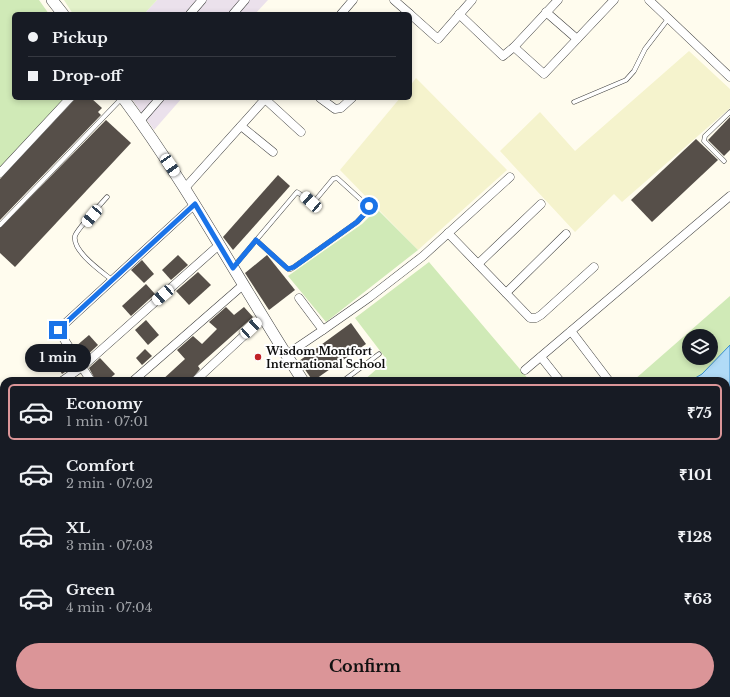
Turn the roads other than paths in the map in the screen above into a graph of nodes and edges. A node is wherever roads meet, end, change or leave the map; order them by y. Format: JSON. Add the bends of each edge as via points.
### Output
{"nodes":[{"id":1,"x":52,"y":0,"type":"edge"},
{"id":2,"x":202,"y":0,"type":"edge"},
{"id":3,"x":245,"y":0,"type":"edge"},
{"id":4,"x":353,"y":0,"type":"edge"},
{"id":5,"x":394,"y":0,"type":"edge"},
{"id":6,"x":472,"y":0,"type":"edge"},
{"id":7,"x":558,"y":0,"type":"edge"},
{"id":8,"x":614,"y":0,"type":"edge"},
{"id":9,"x":649,"y":0,"type":"edge"},
{"id":10,"x":404,"y":3,"type":"edge"},
{"id":11,"x":61,"y":12,"type":"edge"},
{"id":12,"x":192,"y":12,"type":"edge"},
{"id":13,"x":235,"y":12,"type":"edge"},
{"id":14,"x":343,"y":12,"type":"edge"},
{"id":15,"x":409,"y":12,"type":"edge"},
{"id":16,"x":546,"y":12,"type":"junction"},
{"id":17,"x":459,"y":14,"type":"junction"},
{"id":18,"x":412,"y":16,"type":"edge"},
{"id":19,"x":668,"y":18,"type":"junction"},
{"id":20,"x":577,"y":39,"type":"junction"},
{"id":21,"x":514,"y":47,"type":"junction"},
{"id":22,"x":730,"y":77,"type":"edge"},
{"id":23,"x":68,"y":100,"type":"edge"},
{"id":24,"x":121,"y":100,"type":"edge"},
{"id":25,"x":124,"y":100,"type":"edge"},
{"id":26,"x":158,"y":100,"type":"edge"},
{"id":27,"x":264,"y":100,"type":"edge"},
{"id":28,"x":268,"y":100,"type":"edge"},
{"id":29,"x":323,"y":100,"type":"edge"},
{"id":30,"x":350,"y":100,"type":"edge"},
{"id":31,"x":574,"y":102,"type":"dead end"},
{"id":32,"x":730,"y":112,"type":"edge"},
{"id":33,"x":140,"y":121,"type":"junction"},
{"id":34,"x":241,"y":126,"type":"junction"},
{"id":35,"x":301,"y":132,"type":"dead end"},
{"id":36,"x":273,"y":152,"type":"dead end"},
{"id":37,"x":724,"y":162,"type":"dead end"},
{"id":38,"x":0,"y":173,"type":"edge"},
{"id":39,"x":510,"y":176,"type":"dead end"},
{"id":40,"x":186,"y":188,"type":"junction"},
{"id":41,"x":730,"y":196,"type":"edge"},
{"id":42,"x":107,"y":197,"type":"dead end"},
{"id":43,"x":195,"y":204,"type":"junction"},
{"id":44,"x":541,"y":204,"type":"dead end"},
{"id":45,"x":0,"y":225,"type":"edge"},
{"id":46,"x":448,"y":233,"type":"junction"},
{"id":47,"x":566,"y":234,"type":"dead end"},
{"id":48,"x":256,"y":240,"type":"junction"},
{"id":49,"x":219,"y":245,"type":"junction"},
{"id":50,"x":478,"y":264,"type":"junction"},
{"id":51,"x":594,"y":267,"type":"dead end"},
{"id":52,"x":233,"y":268,"type":"junction"},
{"id":53,"x":112,"y":280,"type":"junction"},
{"id":54,"x":243,"y":285,"type":"junction"},
{"id":55,"x":506,"y":293,"type":"junction"},
{"id":56,"x":299,"y":298,"type":"dead end"},
{"id":57,"x":263,"y":318,"type":"junction"},
{"id":58,"x":323,"y":330,"type":"junction"},
{"id":59,"x":571,"y":331,"type":"junction"},
{"id":60,"x":378,"y":354,"type":"dead end"},
{"id":61,"x":286,"y":355,"type":"junction"},
{"id":62,"x":541,"y":357,"type":"junction"},
{"id":63,"x":82,"y":368,"type":"junction"},
{"id":64,"x":525,"y":370,"type":"dead end"},
{"id":65,"x":68,"y":377,"type":"edge"},
{"id":66,"x":88,"y":377,"type":"edge"},
{"id":67,"x":138,"y":377,"type":"edge"},
{"id":68,"x":199,"y":377,"type":"edge"},
{"id":69,"x":300,"y":377,"type":"edge"},
{"id":70,"x":348,"y":377,"type":"edge"},
{"id":71,"x":557,"y":377,"type":"edge"},
{"id":72,"x":606,"y":377,"type":"edge"}],
"edges":[{"from":1,"to":11,"type":"street"},
{"from":2,"to":12,"type":"street"},
{"from":3,"to":13,"type":"street"},
{"from":4,"to":14,"type":"street"},
{"from":5,"to":10,"type":"street"},
{"from":6,"to":17,"type":"street"},
{"from":7,"to":16,"type":"street"},
{"from":8,"to":20,"type":"street"},
{"from":9,"to":19,"type":"street"},
{"from":10,"to":15,"type":"street"},
{"from":16,"to":20,"type":"street"},
{"from":16,"to":21,"type":"street"},
{"from":17,"to":18,"type":"street","via":[[438,39]]},
{"from":17,"to":21,"type":"street","via":[[503,56]]},
{"from":19,"to":22,"type":"street"},
{"from":19,"to":31,"type":"lane","via":[[626,80]]},
{"from":20,"to":21,"type":"street","via":[[544,74]]},
{"from":23,"to":38,"type":"street"},
{"from":24,"to":45,"type":"lane"},
{"from":25,"to":33,"type":"street"},
{"from":26,"to":33,"type":"street"},
{"from":27,"to":34,"type":"street"},
{"from":28,"to":35,"type":"street"},
{"from":29,"to":30,"type":"street","via":[[335,109],[341,108]]},
{"from":32,"to":37,"type":"lane","via":[[705,136],[704,141]]},
{"from":33,"to":40,"type":"street"},
{"from":34,"to":36,"type":"street"},
{"from":34,"to":40,"type":"street"},
{"from":39,"to":46,"type":"street"},
{"from":40,"to":43,"type":"street"},
{"from":41,"to":59,"type":"street"},
{"from":42,"to":53,"type":"lane","via":[[76,235],[75,243],[81,253]]},
{"from":43,"to":49,"type":"street"},
{"from":43,"to":53,"type":"street"},
{"from":44,"to":50,"type":"street"},
{"from":46,"to":50,"type":"street"},
{"from":46,"to":58,"type":"street","via":[[399,274]]},
{"from":47,"to":55,"type":"street"},
{"from":48,"to":48,"type":"lane","via":[[291,269],[357,222],[370,208],[336,178],[313,203],[297,192]]},
{"from":48,"to":52,"type":"lane"},
{"from":49,"to":52,"type":"street"},
{"from":49,"to":63,"type":"street"},
{"from":50,"to":55,"type":"street"},
{"from":51,"to":55,"type":"street","via":[[536,318],[526,315]]},
{"from":52,"to":54,"type":"street"},
{"from":53,"to":63,"type":"street","via":[[58,330]]},
{"from":54,"to":57,"type":"street"},
{"from":54,"to":67,"type":"street"},
{"from":56,"to":58,"type":"street"},
{"from":57,"to":61,"type":"street"},
{"from":57,"to":68,"type":"street"},
{"from":58,"to":61,"type":"street"},
{"from":59,"to":62,"type":"street"},
{"from":59,"to":72,"type":"street"},
{"from":60,"to":70,"type":"lane"},
{"from":61,"to":69,"type":"street"},
{"from":62,"to":64,"type":"street"},
{"from":62,"to":71,"type":"street"},
{"from":63,"to":65,"type":"street"},
{"from":63,"to":66,"type":"street"}]}
